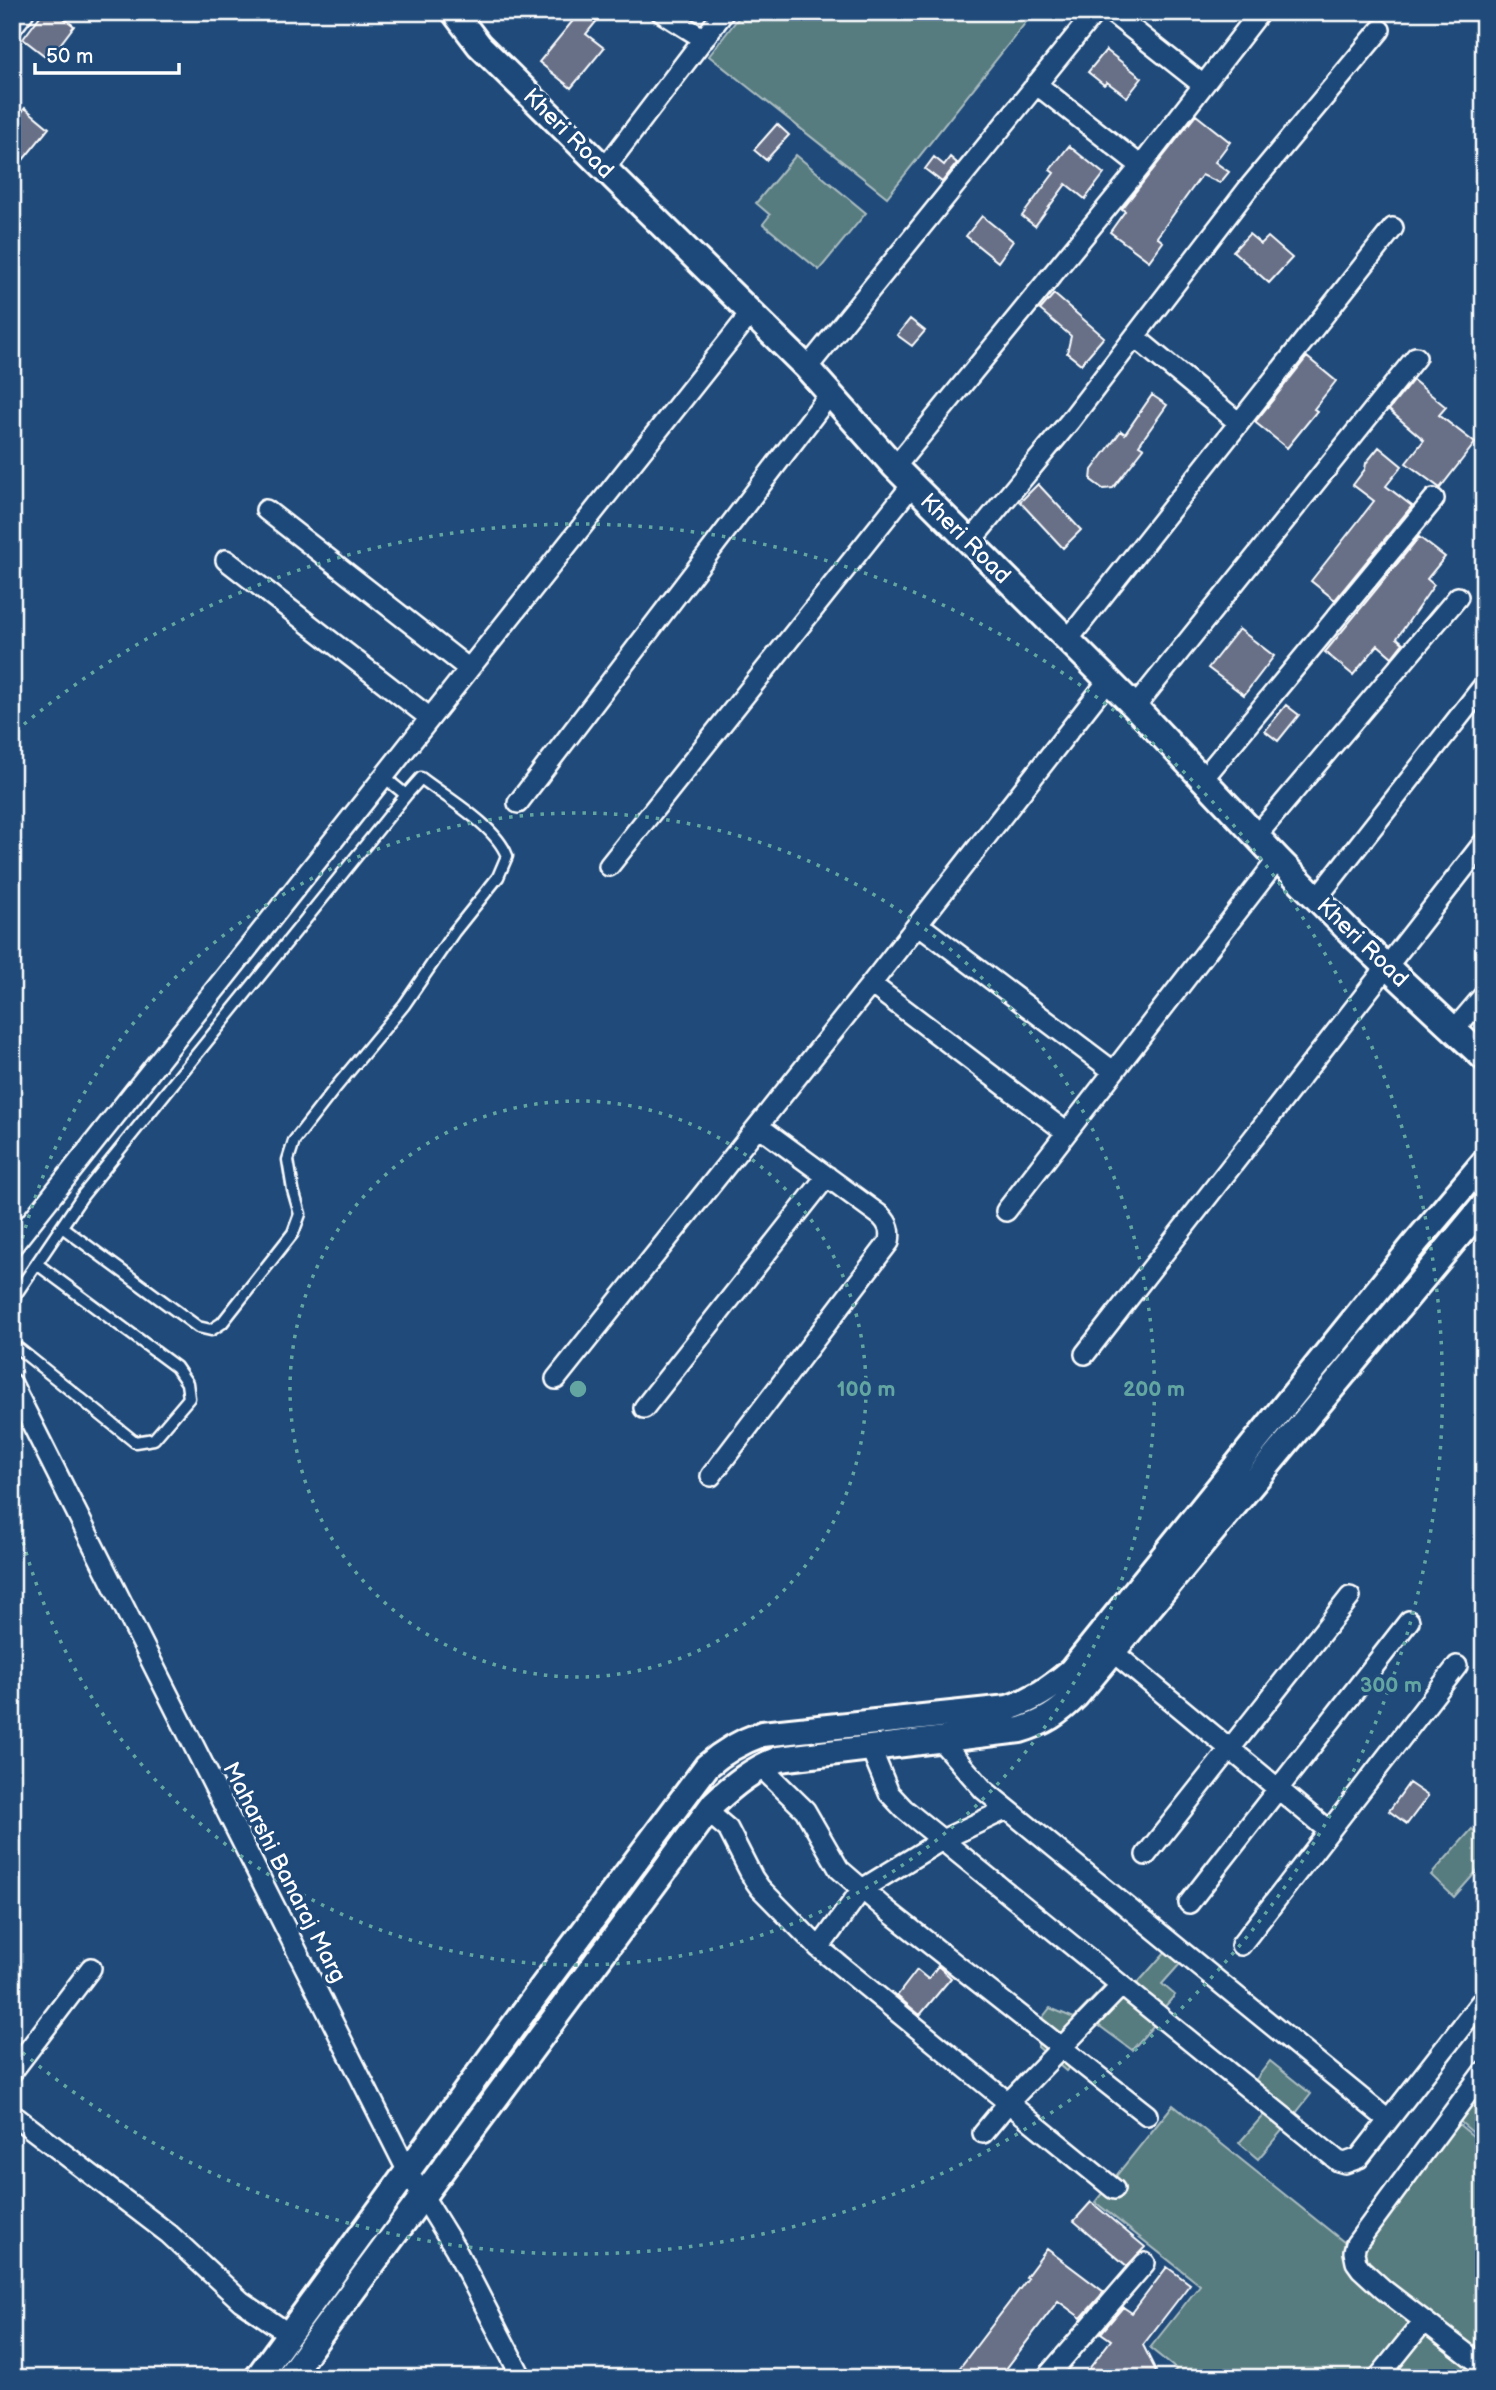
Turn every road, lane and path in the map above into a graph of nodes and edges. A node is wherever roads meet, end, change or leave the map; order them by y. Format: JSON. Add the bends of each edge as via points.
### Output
{"nodes":[{"id":1,"x":24,"y":12,"type":"edge"},
{"id":2,"x":454,"y":12,"type":"edge"},
{"id":3,"x":661,"y":12,"type":"edge"},
{"id":4,"x":724,"y":12,"type":"edge"},
{"id":5,"x":1095,"y":12,"type":"edge"},
{"id":6,"x":1111,"y":12,"type":"edge"},
{"id":7,"x":1260,"y":12,"type":"edge"},
{"id":8,"x":12,"y":27,"type":"edge"},
{"id":9,"x":1380,"y":30,"type":"dead end"},
{"id":10,"x":704,"y":39,"type":"junction"},
{"id":11,"x":1037,"y":84,"type":"junction"},
{"id":12,"x":1203,"y":85,"type":"junction"},
{"id":13,"x":1141,"y":166,"type":"junction"},
{"id":14,"x":604,"y":168,"type":"junction"},
{"id":15,"x":1393,"y":228,"type":"dead end"},
{"id":16,"x":751,"y":313,"type":"junction"},
{"id":17,"x":1135,"y":337,"type":"junction"},
{"id":18,"x":1416,"y":357,"type":"dead end"},
{"id":19,"x":807,"y":368,"type":"junction"},
{"id":20,"x":830,"y":394,"type":"junction"},
{"id":21,"x":1239,"y":423,"type":"junction"},
{"id":22,"x":904,"y":476,"type":"junction"},
{"id":23,"x":1434,"y":499,"type":"dead end"},
{"id":24,"x":266,"y":510,"type":"dead end"},
{"id":25,"x":970,"y":542,"type":"junction"},
{"id":26,"x":226,"y":560,"type":"dead end"},
{"id":27,"x":1458,"y":597,"type":"dead end"},
{"id":28,"x":1067,"y":640,"type":"junction"},
{"id":29,"x":469,"y":669,"type":"junction"},
{"id":30,"x":1108,"y":681,"type":"junction"},
{"id":31,"x":1484,"y":685,"type":"edge"},
{"id":32,"x":1135,"y":707,"type":"junction"},
{"id":33,"x":430,"y":718,"type":"junction"},
{"id":34,"x":384,"y":777,"type":"junction"},
{"id":35,"x":1202,"y":780,"type":"junction"},
{"id":36,"x":409,"y":792,"type":"junction"},
{"id":37,"x":518,"y":803,"type":"dead end"},
{"id":38,"x":1256,"y":836,"type":"junction"},
{"id":39,"x":1484,"y":842,"type":"edge"},
{"id":40,"x":1278,"y":859,"type":"junction"},
{"id":41,"x":609,"y":866,"type":"dead end"},
{"id":42,"x":1317,"y":898,"type":"junction"},
{"id":43,"x":918,"y":924,"type":"junction"},
{"id":44,"x":1387,"y":966,"type":"junction"},
{"id":45,"x":871,"y":984,"type":"junction"},
{"id":46,"x":1484,"y":995,"type":"edge"},
{"id":47,"x":1455,"y":1029,"type":"junction"},
{"id":48,"x":1484,"y":1058,"type":"edge"},
{"id":49,"x":1113,"y":1071,"type":"junction"},
{"id":50,"x":758,"y":1126,"type":"junction"},
{"id":51,"x":1066,"y":1132,"type":"junction"},
{"id":52,"x":1484,"y":1162,"type":"edge"},
{"id":53,"x":827,"y":1176,"type":"junction"},
{"id":54,"x":1484,"y":1205,"type":"edge"},
{"id":55,"x":1006,"y":1211,"type":"dead end"},
{"id":56,"x":62,"y":1227,"type":"junction"},
{"id":57,"x":12,"y":1245,"type":"edge"},
{"id":58,"x":37,"y":1264,"type":"junction"},
{"id":59,"x":12,"y":1309,"type":"edge"},
{"id":60,"x":12,"y":1352,"type":"edge"},
{"id":61,"x":1085,"y":1354,"type":"dead end"},
{"id":62,"x":556,"y":1379,"type":"dead end"},
{"id":63,"x":12,"y":1384,"type":"edge"},
{"id":64,"x":644,"y":1408,"type":"dead end"},
{"id":65,"x":711,"y":1476,"type":"dead end"},
{"id":66,"x":1350,"y":1597,"type":"dead end"},
{"id":67,"x":1409,"y":1621,"type":"dead end"},
{"id":68,"x":1112,"y":1652,"type":"junction"},
{"id":69,"x":1457,"y":1666,"type":"dead end"},
{"id":70,"x":940,"y":1740,"type":"junction"},
{"id":71,"x":871,"y":1749,"type":"junction"},
{"id":72,"x":1229,"y":1749,"type":"junction"},
{"id":73,"x":760,"y":1766,"type":"junction"},
{"id":74,"x":1277,"y":1788,"type":"junction"},
{"id":75,"x":1007,"y":1808,"type":"junction"},
{"id":76,"x":708,"y":1812,"type":"junction"},
{"id":77,"x":1329,"y":1831,"type":"junction"},
{"id":78,"x":942,"y":1840,"type":"junction"},
{"id":79,"x":1146,"y":1855,"type":"dead end"},
{"id":80,"x":862,"y":1889,"type":"junction"},
{"id":81,"x":1189,"y":1903,"type":"dead end"},
{"id":82,"x":1241,"y":1945,"type":"dead end"},
{"id":83,"x":819,"y":1948,"type":"junction"},
{"id":84,"x":91,"y":1968,"type":"dead end"},
{"id":85,"x":1121,"y":1986,"type":"junction"},
{"id":86,"x":1484,"y":1998,"type":"edge"},
{"id":87,"x":1062,"y":2049,"type":"junction"},
{"id":88,"x":1484,"y":2071,"type":"edge"},
{"id":89,"x":12,"y":2072,"type":"edge"},
{"id":90,"x":1008,"y":2103,"type":"junction"},
{"id":91,"x":12,"y":2114,"type":"edge"},
{"id":92,"x":1147,"y":2116,"type":"dead end"},
{"id":93,"x":1388,"y":2120,"type":"junction"},
{"id":94,"x":983,"y":2133,"type":"dead end"},
{"id":95,"x":408,"y":2172,"type":"junction"},
{"id":96,"x":1114,"y":2189,"type":"dead end"},
{"id":97,"x":423,"y":2196,"type":"junction"},
{"id":98,"x":1145,"y":2263,"type":"dead end"},
{"id":99,"x":1424,"y":2321,"type":"junction"},
{"id":100,"x":289,"y":2334,"type":"junction"},
{"id":101,"x":1484,"y":2367,"type":"edge"},
{"id":102,"x":257,"y":2378,"type":"edge"},
{"id":103,"x":288,"y":2378,"type":"edge"},
{"id":104,"x":522,"y":2378,"type":"edge"},
{"id":105,"x":1046,"y":2378,"type":"edge"},
{"id":106,"x":1378,"y":2378,"type":"edge"}],
"edges":[{"from":1,"to":8,"type":"street"},
{"from":2,"to":14,"type":"street","name":"Kheri Road","via":[[479,45]]},
{"from":3,"to":10,"type":"street"},
{"from":4,"to":10,"type":"street"},
{"from":5,"to":11,"type":"street"},
{"from":6,"to":12,"type":"street"},
{"from":7,"to":12,"type":"street"},
{"from":9,"to":17,"type":"street","via":[[1247,190]]},
{"from":10,"to":14,"type":"street"},
{"from":11,"to":13,"type":"street"},
{"from":11,"to":19,"type":"street"},
{"from":12,"to":13,"type":"street"},
{"from":13,"to":22,"type":"street"},
{"from":14,"to":16,"type":"street","name":"Kheri Road"},
{"from":15,"to":21,"type":"street"},
{"from":16,"to":19,"type":"street","name":"Kheri Road"},
{"from":16,"to":29,"type":"street"},
{"from":17,"to":21,"type":"street"},
{"from":17,"to":25,"type":"street"},
{"from":18,"to":32,"type":"street"},
{"from":19,"to":20,"type":"street","name":"Kheri Road"},
{"from":20,"to":22,"type":"street","name":"Kheri Road"},
{"from":20,"to":37,"type":"street"},
{"from":21,"to":28,"type":"street"},
{"from":22,"to":25,"type":"street","name":"Kheri Road"},
{"from":22,"to":41,"type":"street"},
{"from":23,"to":35,"type":"street"},
{"from":24,"to":29,"type":"street"},
{"from":25,"to":28,"type":"street","name":"Kheri Road"},
{"from":26,"to":33,"type":"street"},
{"from":27,"to":38,"type":"street"},
{"from":28,"to":30,"type":"street","name":"Kheri Road"},
{"from":29,"to":33,"type":"street"},
{"from":30,"to":32,"type":"street","name":"Kheri Road"},
{"from":30,"to":43,"type":"street"},
{"from":31,"to":42,"type":"street"},
{"from":32,"to":35,"type":"street","name":"Kheri Road"},
{"from":33,"to":34,"type":"street"},
{"from":34,"to":36,"type":"lane"},
{"from":34,"to":57,"type":"street"},
{"from":35,"to":38,"type":"street","name":"Kheri Road"},
{"from":36,"to":56,"type":"lane","via":[[83,1195]]},
{"from":36,"to":56,"type":"lane","via":[[421,778],[491,831],[507,856],[498,877],[404,1005],[294,1141],[288,1160],[300,1214],[293,1233],[222,1323],[211,1330],[198,1327]]},
{"from":38,"to":40,"type":"street","name":"Kheri Road"},
{"from":39,"to":44,"type":"street"},
{"from":40,"to":42,"type":"street","name":"Kheri Road"},
{"from":40,"to":49,"type":"street"},
{"from":42,"to":44,"type":"street","name":"Kheri Road"},
{"from":43,"to":45,"type":"street"},
{"from":43,"to":49,"type":"street"},
{"from":44,"to":47,"type":"street","name":"Kheri Road"},
{"from":44,"to":61,"type":"street"},
{"from":45,"to":50,"type":"street"},
{"from":45,"to":51,"type":"street"},
{"from":46,"to":47,"type":"street"},
{"from":47,"to":48,"type":"street","name":"Kheri Road"},
{"from":49,"to":51,"type":"street"},
{"from":50,"to":53,"type":"street"},
{"from":50,"to":62,"type":"street"},
{"from":51,"to":55,"type":"street"},
{"from":52,"to":95,"type":"street","via":[[1071,1671],[1052,1687],[1008,1708],[762,1734],[740,1742],[707,1766]]},
{"from":53,"to":64,"type":"street"},
{"from":53,"to":65,"type":"street","via":[[888,1223],[889,1242]]},
{"from":54,"to":68,"type":"street"},
{"from":56,"to":58,"type":"lane"},
{"from":58,"to":59,"type":"lane","via":[[14,1297]]},
{"from":58,"to":60,"type":"lane","via":[[176,1367],[187,1382],[189,1398],[153,1439],[135,1442],[19,1349]]},
{"from":63,"to":95,"type":"street","name":"Maharshi Banaraj Marg"},
{"from":66,"to":72,"type":"street"},
{"from":67,"to":74,"type":"street"},
{"from":68,"to":70,"type":"street","via":[[1076,1696],[1040,1724]]},
{"from":68,"to":72,"type":"street"},
{"from":69,"to":77,"type":"street"},
{"from":70,"to":71,"type":"street"},
{"from":70,"to":75,"type":"street","via":[[984,1790]]},
{"from":71,"to":73,"type":"street","via":[[779,1759]]},
{"from":71,"to":78,"type":"street","via":[[889,1793]]},
{"from":72,"to":74,"type":"street"},
{"from":72,"to":79,"type":"street"},
{"from":73,"to":76,"type":"street","via":[[738,1780]]},
{"from":73,"to":80,"type":"street","via":[[805,1810],[839,1869]]},
{"from":74,"to":77,"type":"street"},
{"from":74,"to":81,"type":"street"},
{"from":75,"to":78,"type":"street"},
{"from":75,"to":93,"type":"street"},
{"from":76,"to":83,"type":"street","via":[[728,1829],[760,1888]]},
{"from":76,"to":97,"type":"street"},
{"from":77,"to":82,"type":"street"},
{"from":78,"to":80,"type":"street"},
{"from":78,"to":85,"type":"street"},
{"from":80,"to":83,"type":"street"},
{"from":80,"to":87,"type":"street"},
{"from":83,"to":90,"type":"street"},
{"from":84,"to":89,"type":"street"},
{"from":85,"to":87,"type":"street"},
{"from":85,"to":93,"type":"street","via":[[1338,2161],[1359,2158]]},
{"from":86,"to":93,"type":"street"},
{"from":87,"to":90,"type":"street"},
{"from":87,"to":92,"type":"street"},
{"from":88,"to":99,"type":"street","via":[[1354,2252],[1361,2270]]},
{"from":90,"to":94,"type":"street"},
{"from":90,"to":96,"type":"street"},
{"from":91,"to":100,"type":"street","via":[[169,2234],[241,2301]]},
{"from":95,"to":97,"type":"street","name":"Maharshi Banaraj Marg"},
{"from":95,"to":100,"type":"street"},
{"from":97,"to":103,"type":"street"},
{"from":97,"to":104,"type":"street","name":"Maharshi Banaraj Marg"},
{"from":98,"to":105,"type":"street"},
{"from":99,"to":101,"type":"street"},
{"from":99,"to":106,"type":"street"},
{"from":100,"to":102,"type":"street"}]}
